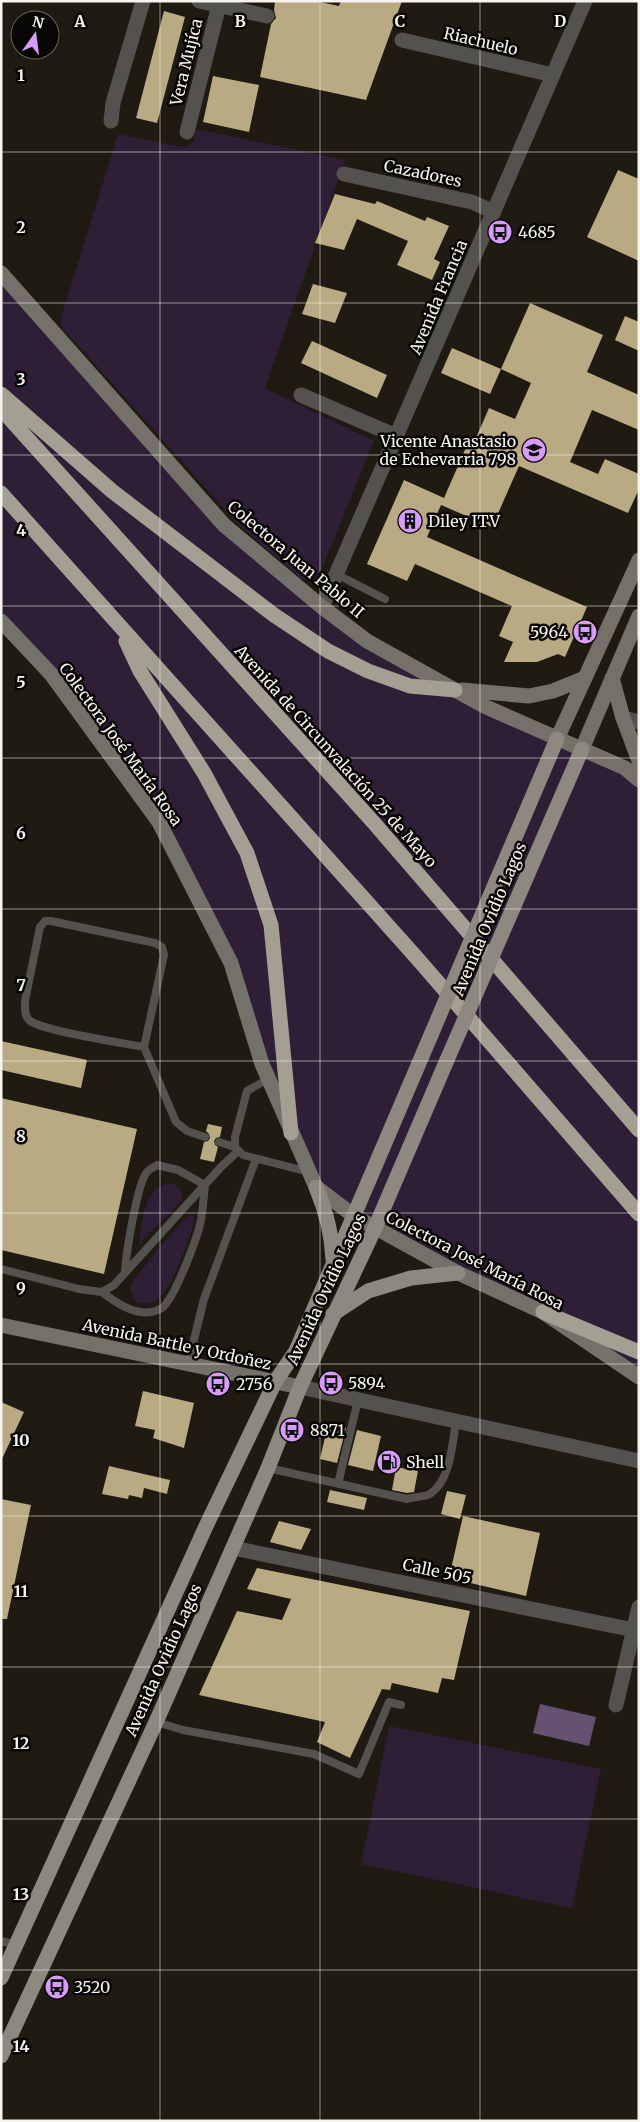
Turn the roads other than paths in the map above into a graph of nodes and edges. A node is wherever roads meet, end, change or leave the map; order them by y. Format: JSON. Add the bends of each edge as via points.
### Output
{"nodes":[{"id":1,"x":143,"y":1,"type":"edge"},
{"id":2,"x":199,"y":1,"type":"edge"},
{"id":3,"x":585,"y":1,"type":"edge"},
{"id":4,"x":219,"y":4,"type":"edge"},
{"id":5,"x":267,"y":16,"type":"dead end"},
{"id":6,"x":402,"y":40,"type":"dead end"},
{"id":7,"x":553,"y":75,"type":"junction"},
{"id":8,"x":111,"y":121,"type":"dead end"},
{"id":9,"x":187,"y":132,"type":"dead end"},
{"id":10,"x":344,"y":174,"type":"dead end"},
{"id":11,"x":494,"y":212,"type":"junction"},
{"id":12,"x":1,"y":273,"type":"edge"},
{"id":13,"x":1,"y":394,"type":"edge"},
{"id":14,"x":301,"y":395,"type":"dead end"},
{"id":15,"x":1,"y":409,"type":"edge"},
{"id":16,"x":396,"y":436,"type":"junction"},
{"id":17,"x":1,"y":493,"type":"edge"},
{"id":18,"x":639,"y":560,"type":"edge"},
{"id":19,"x":336,"y":574,"type":"junction"},
{"id":20,"x":385,"y":599,"type":"dead end"},
{"id":21,"x":322,"y":606,"type":"junction"},
{"id":22,"x":639,"y":616,"type":"edge"},
{"id":23,"x":1,"y":621,"type":"edge"},
{"id":24,"x":119,"y":626,"type":"junction"},
{"id":25,"x":585,"y":678,"type":"junction"},
{"id":26,"x":612,"y":678,"type":"junction"},
{"id":27,"x":454,"y":690,"type":"junction"},
{"id":28,"x":623,"y":718,"type":"junction"},
{"id":29,"x":639,"y":722,"type":"edge"},
{"id":30,"x":557,"y":739,"type":"junction"},
{"id":31,"x":582,"y":749,"type":"junction"},
{"id":32,"x":639,"y":761,"type":"edge"},
{"id":33,"x":639,"y":780,"type":"edge"},
{"id":34,"x":144,"y":1047,"type":"junction"},
{"id":35,"x":268,"y":1080,"type":"junction"},
{"id":36,"x":639,"y":1130,"type":"edge"},
{"id":37,"x":291,"y":1133,"type":"junction"},
{"id":38,"x":205,"y":1137,"type":"dead end"},
{"id":39,"x":219,"y":1142,"type":"dead end"},
{"id":40,"x":236,"y":1149,"type":"junction"},
{"id":41,"x":256,"y":1159,"type":"junction"},
{"id":42,"x":309,"y":1172,"type":"junction"},
{"id":43,"x":205,"y":1185,"type":"junction"},
{"id":44,"x":316,"y":1186,"type":"junction"},
{"id":45,"x":639,"y":1214,"type":"edge"},
{"id":46,"x":354,"y":1216,"type":"junction"},
{"id":47,"x":375,"y":1228,"type":"junction"},
{"id":48,"x":334,"y":1263,"type":"junction"},
{"id":49,"x":1,"y":1269,"type":"edge"},
{"id":50,"x":126,"y":1272,"type":"junction"},
{"id":51,"x":458,"y":1274,"type":"junction"},
{"id":52,"x":102,"y":1292,"type":"junction"},
{"id":53,"x":543,"y":1312,"type":"junction"},
{"id":54,"x":333,"y":1314,"type":"junction"},
{"id":55,"x":1,"y":1325,"type":"edge"},
{"id":56,"x":639,"y":1352,"type":"edge"},
{"id":57,"x":188,"y":1364,"type":"junction"},
{"id":58,"x":639,"y":1377,"type":"edge"},
{"id":59,"x":274,"y":1382,"type":"junction"},
{"id":60,"x":300,"y":1387,"type":"junction"},
{"id":61,"x":358,"y":1400,"type":"junction"},
{"id":62,"x":456,"y":1422,"type":"junction"},
{"id":63,"x":639,"y":1461,"type":"edge"},
{"id":64,"x":268,"y":1468,"type":"junction"},
{"id":65,"x":338,"y":1484,"type":"junction"},
{"id":66,"x":232,"y":1548,"type":"junction"},
{"id":67,"x":639,"y":1607,"type":"edge"},
{"id":68,"x":634,"y":1630,"type":"junction"},
{"id":69,"x":401,"y":1705,"type":"dead end"},
{"id":70,"x":616,"y":1705,"type":"dead end"},
{"id":71,"x":156,"y":1722,"type":"junction"},
{"id":72,"x":1,"y":1941,"type":"edge"},
{"id":73,"x":17,"y":1945,"type":"junction"},
{"id":74,"x":1,"y":1978,"type":"edge"},
{"id":75,"x":1,"y":2056,"type":"edge"}],
"edges":[{"from":1,"to":8,"type":"street"},
{"from":2,"to":4,"type":"street"},
{"from":3,"to":7,"type":"street","name":"Avenida Francia"},
{"from":4,"to":5,"type":"street"},
{"from":4,"to":9,"type":"street","name":"Vera Mujíca"},
{"from":6,"to":7,"type":"street","name":"Riachuelo"},
{"from":7,"to":11,"type":"street","name":"Avenida Francia"},
{"from":10,"to":11,"type":"street","name":"Cazadores","via":[[472,202]]},
{"from":11,"to":16,"type":"street","name":"Avenida Francia"},
{"from":12,"to":21,"type":"main road","name":"Colectora Juan Pablo II","via":[[224,525]]},
{"from":13,"to":27,"type":"highway","via":[[112,491],[266,610],[320,646],[368,671],[410,686]]},
{"from":14,"to":16,"type":"street"},
{"from":15,"to":36,"type":"highway","name":"Avenida de Circunvalación 25 de Mayo","via":[[374,823]]},
{"from":16,"to":19,"type":"street","name":"Avenida Francia"},
{"from":17,"to":24,"type":"highway"},
{"from":18,"to":25,"type":"main road","name":"Avenida Ovidio Lagos"},
{"from":19,"to":20,"type":"lane"},
{"from":19,"to":21,"type":"street","name":"Avenida Francia"},
{"from":21,"to":27,"type":"main road","name":"Colectora Juan Pablo II","via":[[367,640]]},
{"from":22,"to":26,"type":"main road","name":"Avenida Ovidio Lagos"},
{"from":23,"to":35,"type":"main road","name":"Colectora José María Rosa","via":[[51,674],[159,822],[231,963]]},
{"from":24,"to":37,"type":"highway","via":[[140,671],[204,773],[248,853],[271,925]]},
{"from":24,"to":45,"type":"highway","via":[[416,957]]},
{"from":25,"to":27,"type":"main road","via":[[553,691],[529,696]]},
{"from":25,"to":30,"type":"main road","name":"Avenida Ovidio Lagos"},
{"from":26,"to":28,"type":"main road"},
{"from":26,"to":31,"type":"main road","name":"Avenida Ovidio Lagos"},
{"from":27,"to":30,"type":"main road","name":"Colectora Juan Pablo II"},
{"from":28,"to":29,"type":"street"},
{"from":28,"to":32,"type":"main road"},
{"from":30,"to":31,"type":"main road","name":"Colectora Juan Pablo II"},
{"from":30,"to":46,"type":"main road","name":"Avenida Ovidio Lagos","bridge":true},
{"from":31,"to":33,"type":"main road","name":"Colectora Juan Pablo II","via":[[625,768]]},
{"from":31,"to":47,"type":"main road","name":"Avenida Ovidio Lagos","bridge":true},
{"from":34,"to":34,"type":"lane","via":[[164,955],[162,947],[155,942],[45,921],[40,927],[25,1001],[29,1019],[60,1030]]},
{"from":34,"to":38,"type":"lane","via":[[176,1122],[187,1131]]},
{"from":35,"to":37,"type":"main road","name":"Colectora José María Rosa"},
{"from":35,"to":40,"type":"lane","via":[[248,1091],[234,1137]]},
{"from":37,"to":42,"type":"main road","name":"Colectora José María Rosa"},
{"from":39,"to":40,"type":"lane"},
{"from":40,"to":41,"type":"lane"},
{"from":40,"to":43,"type":"lane"},
{"from":41,"to":42,"type":"lane"},
{"from":41,"to":57,"type":"lane","via":[[204,1299]]},
{"from":42,"to":44,"type":"main road","name":"Colectora José María Rosa"},
{"from":43,"to":50,"type":"lane"},
{"from":43,"to":50,"type":"lane","via":[[178,1170],[157,1165],[147,1172],[126,1255]]},
{"from":43,"to":52,"type":"lane","via":[[201,1221],[186,1264],[162,1308],[151,1312],[134,1310],[118,1304]]},
{"from":44,"to":46,"type":"main road","name":"Colectora José María Rosa"},
{"from":44,"to":48,"type":"main road","via":[[327,1214]]},
{"from":46,"to":47,"type":"main road","name":"Colectora José María Rosa"},
{"from":46,"to":48,"type":"main road","name":"Avenida Ovidio Lagos"},
{"from":47,"to":51,"type":"main road","name":"Colectora José María Rosa"},
{"from":47,"to":54,"type":"main road","name":"Avenida Ovidio Lagos"},
{"from":48,"to":59,"type":"main road","name":"Avenida Ovidio Lagos","via":[[296,1351]]},
{"from":49,"to":52,"type":"lane"},
{"from":50,"to":52,"type":"lane"},
{"from":51,"to":53,"type":"main road","name":"Colectora José María Rosa"},
{"from":51,"to":54,"type":"main road","via":[[412,1278],[368,1291]]},
{"from":53,"to":56,"type":"highway"},
{"from":53,"to":58,"type":"main road","name":"Colectora José María Rosa"},
{"from":54,"to":60,"type":"main road","name":"Avenida Ovidio Lagos"},
{"from":55,"to":57,"type":"main road","name":"Avenida Battle y Ordoñez"},
{"from":57,"to":59,"type":"main road","name":"Avenida Battle y Ordoñez"},
{"from":59,"to":60,"type":"main road","name":"Avenida Battle y Ordoñez"},
{"from":59,"to":73,"type":"main road","name":"Avenida Ovidio Lagos"},
{"from":60,"to":61,"type":"street","name":"Avenida Battle y Ordoñez"},
{"from":60,"to":64,"type":"main road","name":"Avenida Ovidio Lagos"},
{"from":61,"to":62,"type":"street","name":"Avenida Battle y Ordoñez"},
{"from":61,"to":65,"type":"lane"},
{"from":62,"to":63,"type":"street","name":"Avenida Battle y Ordoñez"},
{"from":62,"to":65,"type":"lane","via":[[442,1481],[429,1495],[407,1499]]},
{"from":64,"to":65,"type":"lane"},
{"from":64,"to":66,"type":"main road","name":"Avenida Ovidio Lagos"},
{"from":66,"to":68,"type":"street","name":"Calle 505"},
{"from":66,"to":71,"type":"main road","name":"Avenida Ovidio Lagos"},
{"from":67,"to":68,"type":"street"},
{"from":68,"to":70,"type":"street"},
{"from":69,"to":71,"type":"lane","via":[[389,1702],[359,1774],[314,1754]]},
{"from":71,"to":75,"type":"main road","name":"Avenida Ovidio Lagos"},
{"from":72,"to":73,"type":"lane"},
{"from":73,"to":74,"type":"main road","name":"Avenida Ovidio Lagos"}]}
